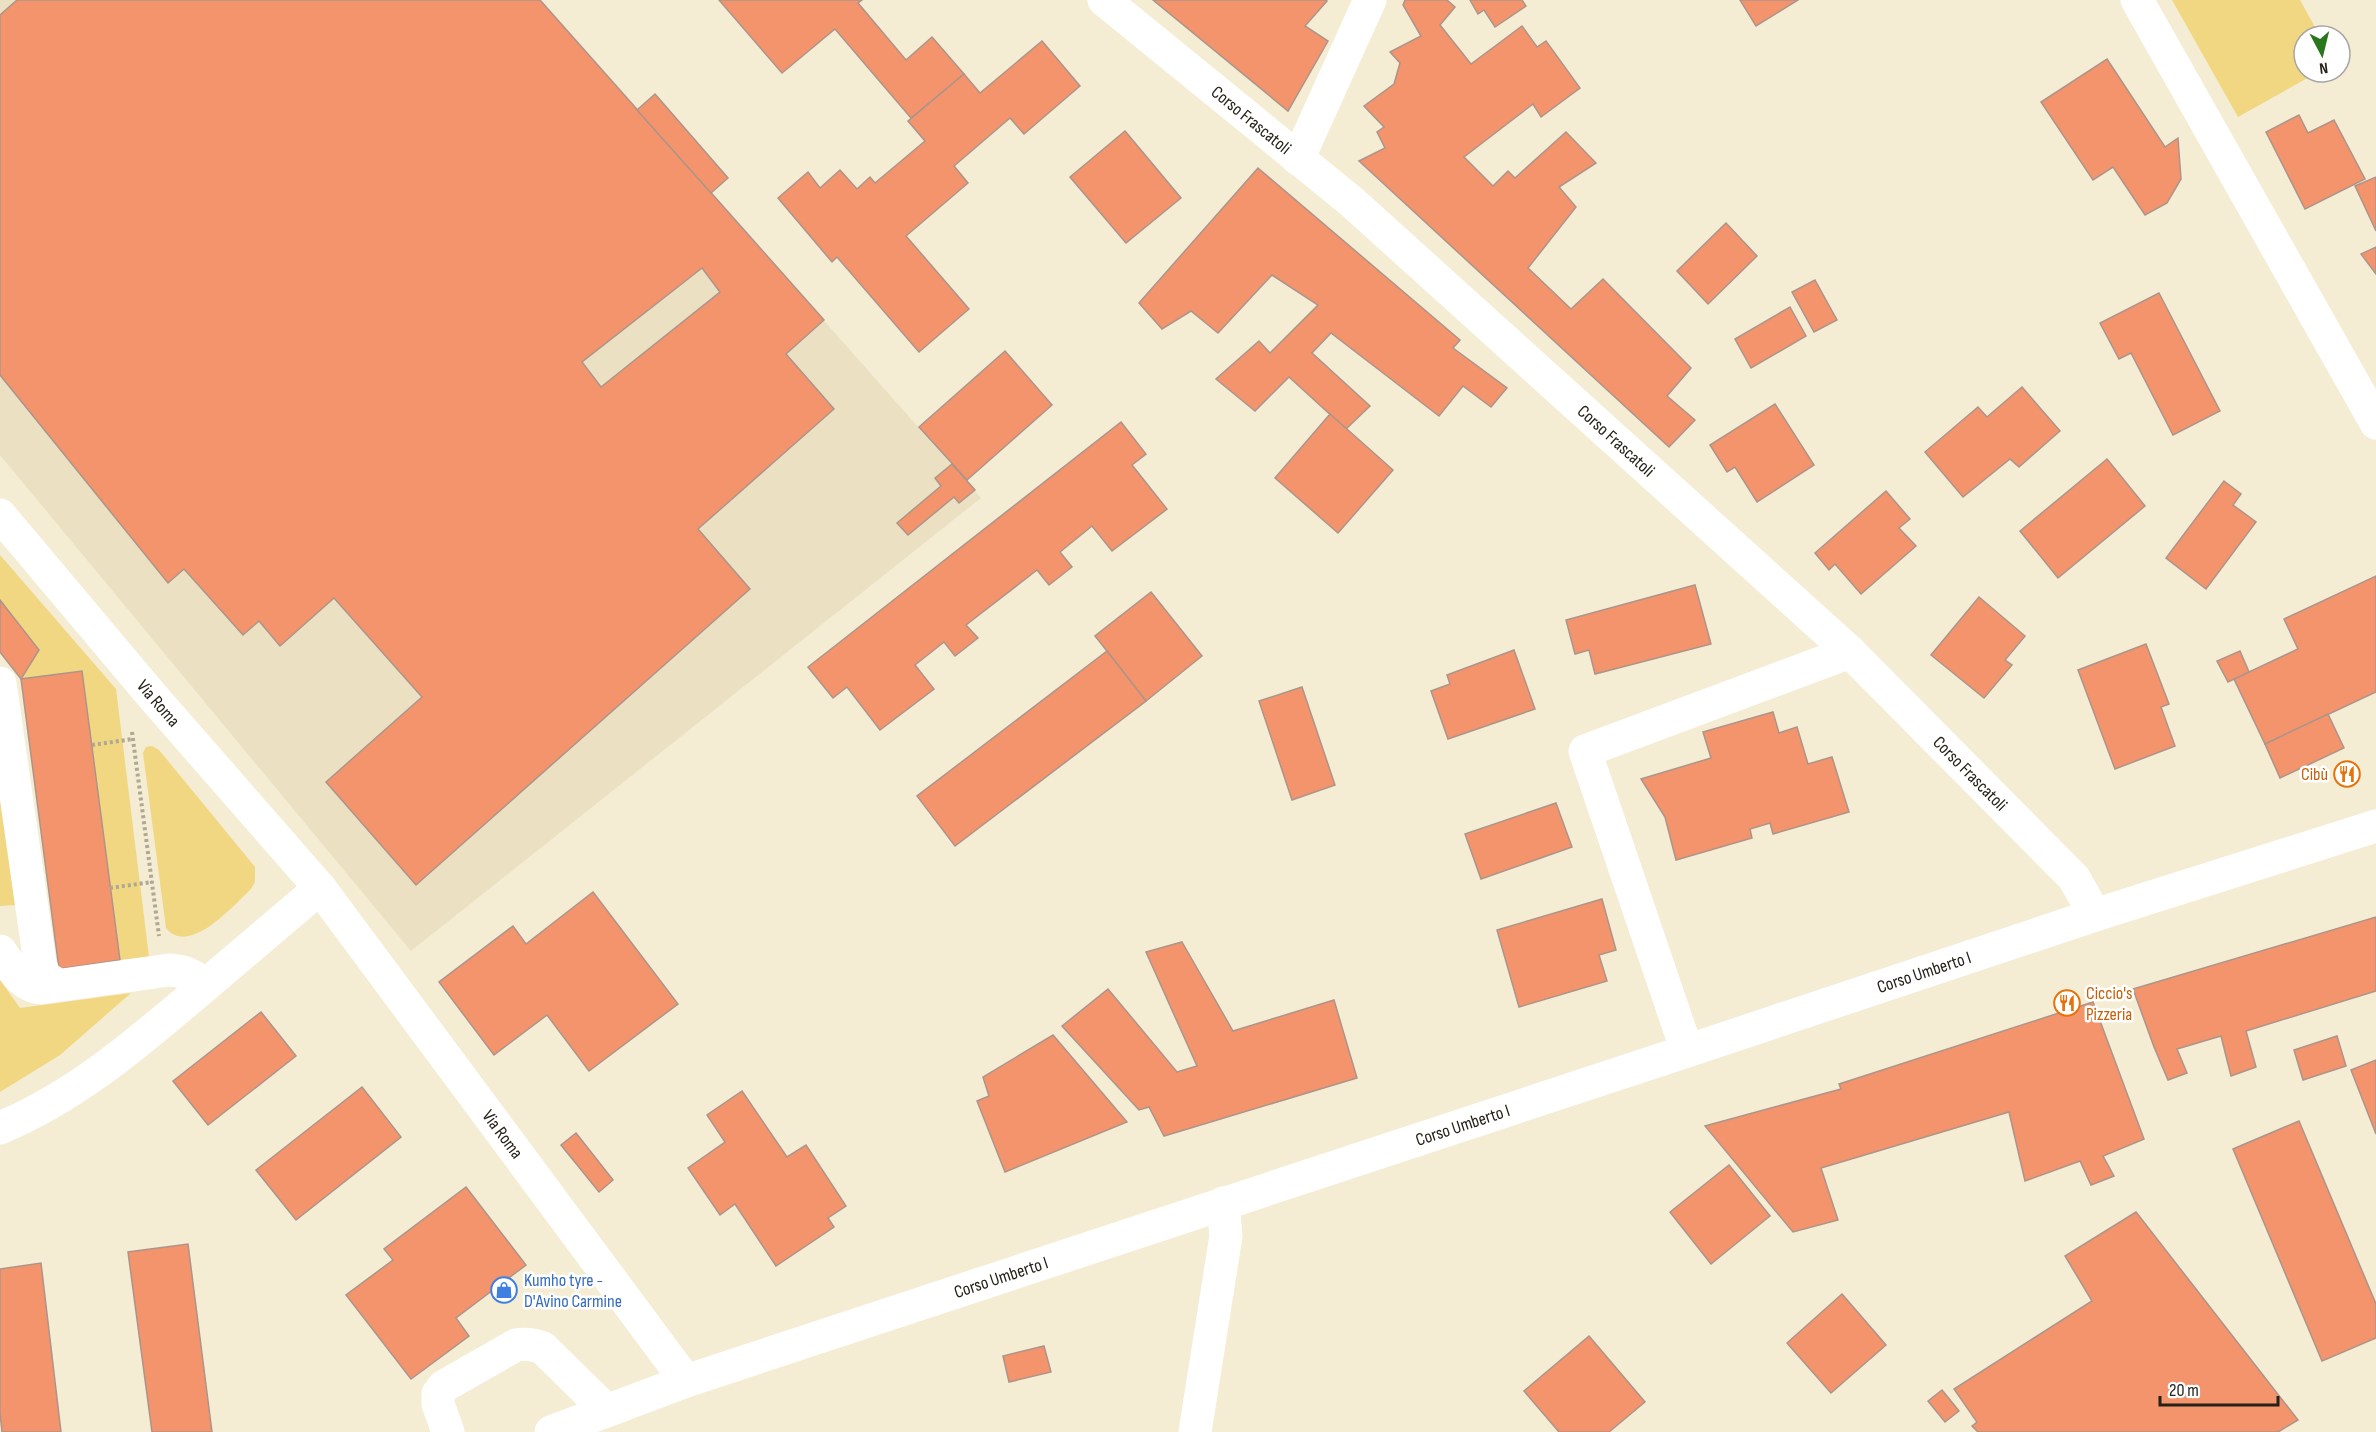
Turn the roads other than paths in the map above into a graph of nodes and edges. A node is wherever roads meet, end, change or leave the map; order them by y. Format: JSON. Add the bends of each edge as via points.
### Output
{"nodes":[{"id":1,"x":1104,"y":0,"type":"edge"},
{"id":2,"x":1370,"y":0,"type":"edge"},
{"id":3,"x":2137,"y":0,"type":"edge"},
{"id":4,"x":1298,"y":159,"type":"junction"},
{"id":5,"x":2376,"y":423,"type":"edge"},
{"id":6,"x":0,"y":515,"type":"edge"},
{"id":7,"x":1850,"y":652,"type":"junction"},
{"id":8,"x":0,"y":683,"type":"edge"},
{"id":9,"x":2376,"y":826,"type":"edge"},
{"id":10,"x":320,"y":888,"type":"junction"},
{"id":11,"x":2095,"y":915,"type":"junction"},
{"id":12,"x":0,"y":951,"type":"edge"},
{"id":13,"x":58,"y":985,"type":"junction"},
{"id":14,"x":206,"y":985,"type":"junction"},
{"id":15,"x":1687,"y":1052,"type":"junction"},
{"id":16,"x":0,"y":1128,"type":"edge"},
{"id":17,"x":1223,"y":1203,"type":"junction"},
{"id":18,"x":686,"y":1381,"type":"junction"},
{"id":19,"x":606,"y":1410,"type":"junction"},
{"id":20,"x":448,"y":1432,"type":"edge"},
{"id":21,"x":551,"y":1432,"type":"edge"},
{"id":22,"x":1195,"y":1432,"type":"edge"}],
"edges":[{"from":1,"to":4,"type":"street","name":"Corso Frascatoli"},
{"from":2,"to":4,"type":"street"},
{"from":3,"to":5,"type":"street"},
{"from":4,"to":7,"type":"street","name":"Corso Frascatoli","via":[[1352,202]]},
{"from":6,"to":10,"type":"street","name":"Via Roma"},
{"from":7,"to":11,"type":"street","name":"Corso Frascatoli","via":[[2074,878]]},
{"from":7,"to":15,"type":"street","via":[[1585,751]]},
{"from":8,"to":13,"type":"street","via":[[40,964],[45,978]]},
{"from":9,"to":11,"type":"street","name":"Corso Umberto I"},
{"from":10,"to":14,"type":"street"},
{"from":10,"to":18,"type":"street","name":"Via Roma"},
{"from":11,"to":15,"type":"street","name":"Corso Umberto I"},
{"from":12,"to":13,"type":"street","via":[[26,985]]},
{"from":13,"to":14,"type":"street","via":[[183,970]]},
{"from":14,"to":16,"type":"street","via":[[83,1084],[33,1114]]},
{"from":15,"to":17,"type":"street","name":"Corso Umberto I"},
{"from":17,"to":18,"type":"street","name":"Corso Umberto I"},
{"from":17,"to":22,"type":"street","via":[[1226,1236]]},
{"from":18,"to":19,"type":"street","name":"Corso Umberto I"},
{"from":19,"to":20,"type":"street","via":[[543,1348],[523,1344],[444,1386],[438,1394],[438,1404]]},
{"from":19,"to":21,"type":"street","name":"Corso Umberto I"}]}
